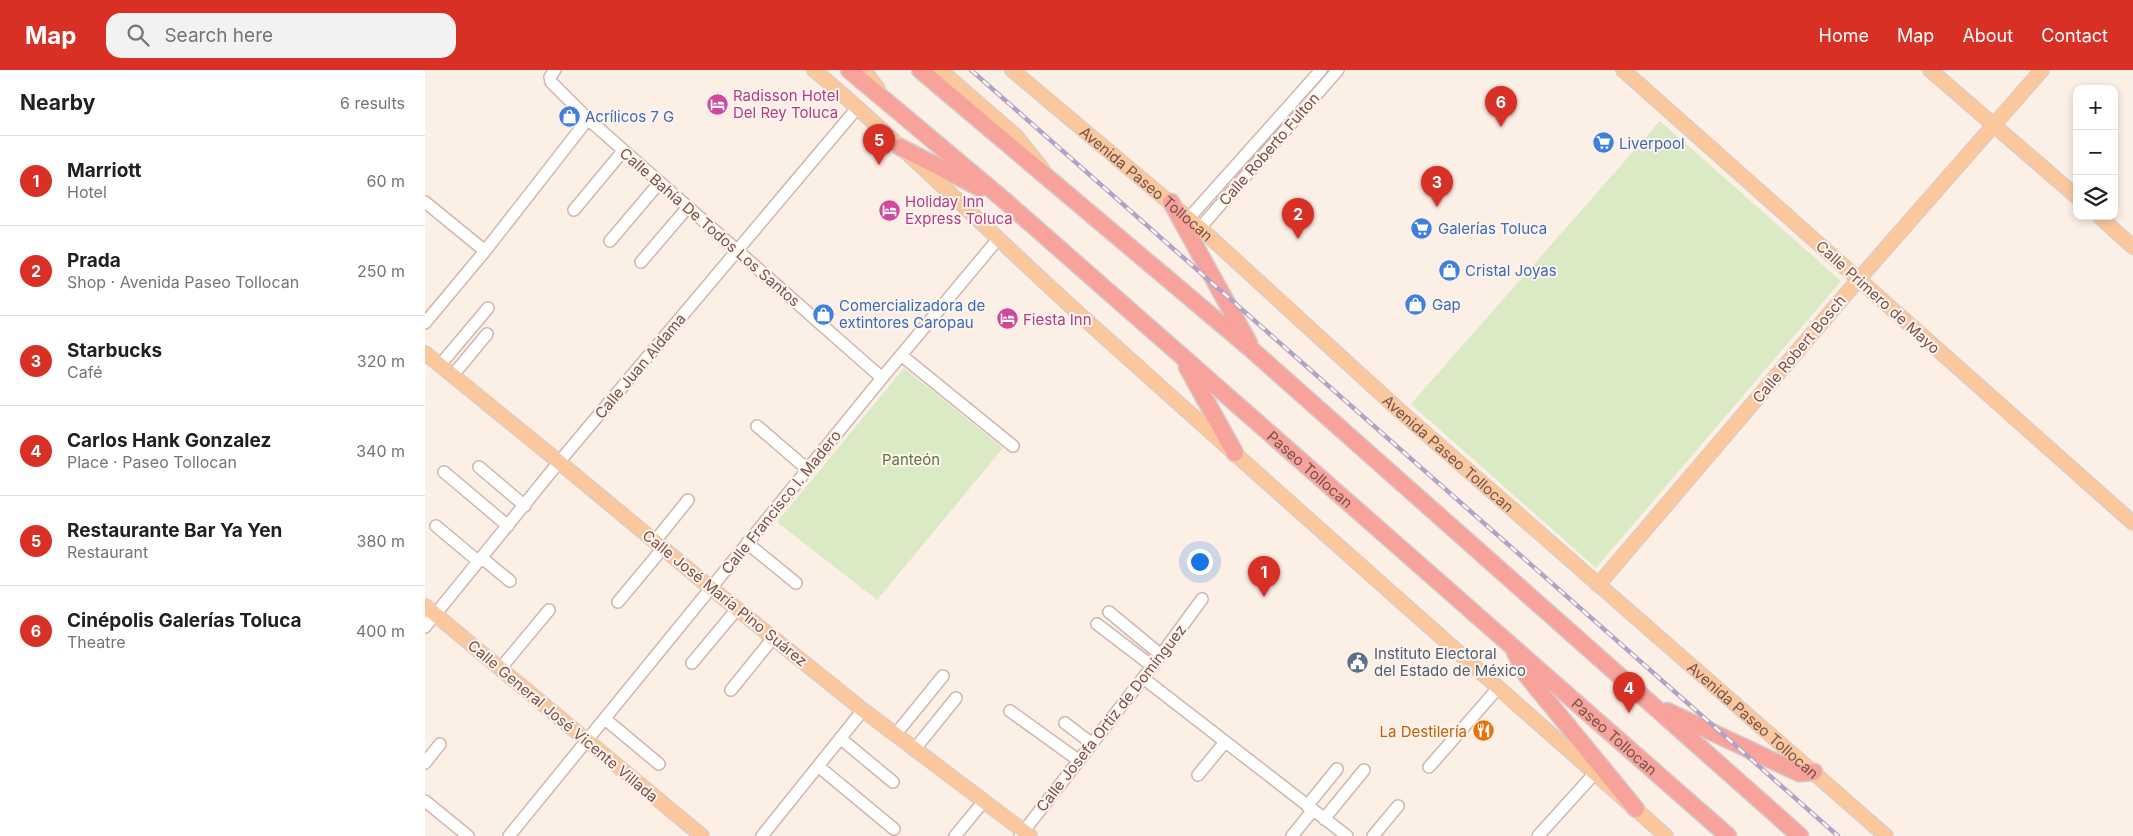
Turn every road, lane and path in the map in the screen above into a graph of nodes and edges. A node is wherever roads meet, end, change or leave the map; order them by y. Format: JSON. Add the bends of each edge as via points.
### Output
{"nodes":[{"id":1,"x":555,"y":70,"type":"edge"},
{"id":2,"x":814,"y":70,"type":"edge"},
{"id":3,"x":849,"y":70,"type":"edge"},
{"id":4,"x":864,"y":70,"type":"edge"},
{"id":5,"x":920,"y":70,"type":"edge"},
{"id":6,"x":940,"y":70,"type":"edge"},
{"id":7,"x":1012,"y":70,"type":"edge"},
{"id":8,"x":1321,"y":70,"type":"edge"},
{"id":9,"x":1338,"y":70,"type":"edge"},
{"id":10,"x":1623,"y":70,"type":"edge"},
{"id":11,"x":1930,"y":70,"type":"edge"},
{"id":12,"x":2042,"y":70,"type":"edge"},
{"id":13,"x":891,"y":106,"type":"junction"},
{"id":14,"x":858,"y":107,"type":"junction"},
{"id":15,"x":588,"y":119,"type":"junction"},
{"id":16,"x":1993,"y":126,"type":"junction"},
{"id":17,"x":900,"y":146,"type":"junction"},
{"id":18,"x":623,"y":151,"type":"junction"},
{"id":19,"x":1048,"y":176,"type":"junction"},
{"id":20,"x":660,"y":182,"type":"junction"},
{"id":21,"x":2073,"y":194,"type":"edge"},
{"id":22,"x":1004,"y":200,"type":"junction"},
{"id":23,"x":425,"y":202,"type":"edge"},
{"id":24,"x":1171,"y":202,"type":"junction"},
{"id":25,"x":688,"y":207,"type":"junction"},
{"id":26,"x":573,"y":210,"type":"dead end"},
{"id":27,"x":2103,"y":220,"type":"edge"},
{"id":28,"x":1194,"y":223,"type":"junction"},
{"id":29,"x":998,"y":239,"type":"junction"},
{"id":30,"x":610,"y":241,"type":"dead end"},
{"id":31,"x":2133,"y":247,"type":"edge"},
{"id":32,"x":737,"y":250,"type":"junction"},
{"id":33,"x":485,"y":252,"type":"junction"},
{"id":34,"x":641,"y":262,"type":"dead end"},
{"id":35,"x":1858,"y":280,"type":"junction"},
{"id":36,"x":487,"y":308,"type":"dead end"},
{"id":37,"x":425,"y":323,"type":"edge"},
{"id":38,"x":487,"y":334,"type":"dead end"},
{"id":39,"x":1252,"y":350,"type":"junction"},
{"id":40,"x":425,"y":353,"type":"edge"},
{"id":41,"x":901,"y":355,"type":"junction"},
{"id":42,"x":1181,"y":356,"type":"junction"},
{"id":43,"x":440,"y":366,"type":"junction"},
{"id":44,"x":453,"y":375,"type":"junction"},
{"id":45,"x":882,"y":378,"type":"junction"},
{"id":46,"x":757,"y":426,"type":"dead end"},
{"id":47,"x":1013,"y":446,"type":"dead end"},
{"id":48,"x":1235,"y":453,"type":"junction"},
{"id":49,"x":559,"y":462,"type":"junction"},
{"id":50,"x":479,"y":467,"type":"dead end"},
{"id":51,"x":807,"y":469,"type":"junction"},
{"id":52,"x":444,"y":472,"type":"dead end"},
{"id":53,"x":688,"y":500,"type":"dead end"},
{"id":54,"x":525,"y":506,"type":"junction"},
{"id":55,"x":2133,"y":523,"type":"edge"},
{"id":56,"x":436,"y":526,"type":"dead end"},
{"id":57,"x":508,"y":526,"type":"junction"},
{"id":58,"x":747,"y":543,"type":"junction"},
{"id":59,"x":659,"y":544,"type":"junction"},
{"id":60,"x":480,"y":560,"type":"junction"},
{"id":61,"x":510,"y":581,"type":"dead end"},
{"id":62,"x":796,"y":583,"type":"dead end"},
{"id":63,"x":1598,"y":585,"type":"junction"},
{"id":64,"x":711,"y":588,"type":"junction"},
{"id":65,"x":1202,"y":599,"type":"dead end"},
{"id":66,"x":618,"y":602,"type":"dead end"},
{"id":67,"x":737,"y":609,"type":"junction"},
{"id":68,"x":430,"y":610,"type":"edge"},
{"id":69,"x":549,"y":610,"type":"dead end"},
{"id":70,"x":1109,"y":612,"type":"dead end"},
{"id":71,"x":1097,"y":624,"type":"dead end"},
{"id":72,"x":425,"y":627,"type":"edge"},
{"id":73,"x":773,"y":638,"type":"junction"},
{"id":74,"x":1512,"y":646,"type":"junction"},
{"id":75,"x":1161,"y":655,"type":"junction"},
{"id":76,"x":692,"y":664,"type":"dead end"},
{"id":77,"x":1152,"y":666,"type":"junction"},
{"id":78,"x":501,"y":669,"type":"junction"},
{"id":79,"x":943,"y":676,"type":"dead end"},
{"id":80,"x":1143,"y":678,"type":"junction"},
{"id":81,"x":1498,"y":688,"type":"junction"},
{"id":82,"x":731,"y":690,"type":"dead end"},
{"id":83,"x":956,"y":698,"type":"dead end"},
{"id":84,"x":1646,"y":700,"type":"junction"},
{"id":85,"x":863,"y":710,"type":"junction"},
{"id":86,"x":1011,"y":711,"type":"dead end"},
{"id":87,"x":605,"y":719,"type":"junction"},
{"id":88,"x":1065,"y":723,"type":"dead end"},
{"id":89,"x":895,"y":735,"type":"junction"},
{"id":90,"x":841,"y":738,"type":"junction"},
{"id":91,"x":587,"y":741,"type":"junction"},
{"id":92,"x":1225,"y":742,"type":"junction"},
{"id":93,"x":440,"y":744,"type":"dead end"},
{"id":94,"x":1091,"y":744,"type":"junction"},
{"id":95,"x":914,"y":750,"type":"junction"},
{"id":96,"x":1078,"y":760,"type":"junction"},
{"id":97,"x":425,"y":763,"type":"edge"},
{"id":98,"x":659,"y":764,"type":"dead end"},
{"id":99,"x":818,"y":766,"type":"junction"},
{"id":100,"x":1429,"y":767,"type":"dead end"},
{"id":101,"x":1337,"y":769,"type":"dead end"},
{"id":102,"x":1364,"y":770,"type":"dead end"},
{"id":103,"x":1814,"y":772,"type":"junction"},
{"id":104,"x":1594,"y":774,"type":"junction"},
{"id":105,"x":1198,"y":775,"type":"dead end"},
{"id":106,"x":893,"y":782,"type":"dead end"},
{"id":107,"x":425,"y":801,"type":"edge"},
{"id":108,"x":984,"y":801,"type":"junction"},
{"id":109,"x":1398,"y":806,"type":"dead end"},
{"id":110,"x":1310,"y":808,"type":"junction"},
{"id":111,"x":1635,"y":809,"type":"junction"},
{"id":112,"x":1324,"y":819,"type":"junction"},
{"id":113,"x":894,"y":829,"type":"dead end"},
{"id":114,"x":1025,"y":834,"type":"edge"},
{"id":115,"x":467,"y":836,"type":"edge"},
{"id":116,"x":509,"y":836,"type":"edge"},
{"id":117,"x":702,"y":836,"type":"edge"},
{"id":118,"x":762,"y":836,"type":"edge"},
{"id":119,"x":955,"y":836,"type":"edge"},
{"id":120,"x":1292,"y":836,"type":"edge"},
{"id":121,"x":1347,"y":836,"type":"edge"},
{"id":122,"x":1373,"y":836,"type":"edge"},
{"id":123,"x":1538,"y":836,"type":"edge"},
{"id":124,"x":1666,"y":836,"type":"edge"},
{"id":125,"x":1728,"y":836,"type":"edge"},
{"id":126,"x":1800,"y":836,"type":"edge"},
{"id":127,"x":1886,"y":836,"type":"edge"}],
"edges":[{"from":1,"to":15,"type":"street","name":"Calle Bahía De Todos Los Santos","via":[[550,77],[551,82]]},
{"from":2,"to":14,"type":"main road"},
{"from":3,"to":13,"type":"highway"},
{"from":4,"to":13,"type":"main road"},
{"from":5,"to":19,"type":"highway"},
{"from":6,"to":19,"type":"main road","via":[[1016,136]]},
{"from":7,"to":24,"type":"main road","name":"Avenida Paseo Tollocan"},
{"from":8,"to":28,"type":"street","name":"Calle Roberto Fulton"},
{"from":9,"to":28,"type":"street","name":"Calle Roberto Fulton"},
{"from":10,"to":35,"type":"main road","name":"Calle Primero de Mayo"},
{"from":11,"to":16,"type":"main road"},
{"from":12,"to":16,"type":"main road","name":"Calle Robert Bosch"},
{"from":13,"to":22,"type":"highway","name":"Paseo Tollocan"},
{"from":14,"to":17,"type":"main road"},
{"from":14,"to":32,"type":"street","name":"Calle Juan Aldama"},
{"from":15,"to":18,"type":"street","name":"Calle Bahía De Todos Los Santos"},
{"from":15,"to":33,"type":"street"},
{"from":16,"to":21,"type":"main road"},
{"from":16,"to":35,"type":"main road","name":"Calle Robert Bosch"},
{"from":17,"to":22,"type":"highway"},
{"from":17,"to":29,"type":"main road"},
{"from":18,"to":20,"type":"street","name":"Calle Bahía De Todos Los Santos"},
{"from":18,"to":26,"type":"street"},
{"from":19,"to":39,"type":"highway"},
{"from":20,"to":25,"type":"street","name":"Calle Bahía De Todos Los Santos"},
{"from":20,"to":30,"type":"street"},
{"from":22,"to":42,"type":"highway","name":"Paseo Tollocan"},
{"from":23,"to":33,"type":"street"},
{"from":24,"to":28,"type":"main road","name":"Avenida Paseo Tollocan"},
{"from":24,"to":39,"type":"highway"},
{"from":25,"to":32,"type":"street","name":"Calle Bahía De Todos Los Santos"},
{"from":25,"to":34,"type":"street"},
{"from":27,"to":31,"type":"main road"},
{"from":28,"to":63,"type":"main road","name":"Avenida Paseo Tollocan","via":[[1400,411]]},
{"from":29,"to":41,"type":"street","name":"Calle Francisco I. Madero"},
{"from":29,"to":48,"type":"main road"},
{"from":32,"to":45,"type":"street","name":"Calle Bahía De Todos Los Santos"},
{"from":32,"to":49,"type":"street","name":"Calle Juan Aldama"},
{"from":33,"to":37,"type":"street"},
{"from":35,"to":55,"type":"main road","name":"Calle Primero de Mayo"},
{"from":35,"to":63,"type":"main road","name":"Calle Robert Bosch"},
{"from":36,"to":43,"type":"street"},
{"from":38,"to":44,"type":"street"},
{"from":39,"to":84,"type":"highway"},
{"from":40,"to":43,"type":"main road","name":"Calle José María Pino Suárez"},
{"from":41,"to":45,"type":"street","name":"Calle Francisco I. Madero"},
{"from":41,"to":47,"type":"street"},
{"from":42,"to":48,"type":"highway"},
{"from":42,"to":74,"type":"highway","name":"Paseo Tollocan"},
{"from":43,"to":44,"type":"main road","name":"Calle José María Pino Suárez"},
{"from":44,"to":49,"type":"main road","name":"Calle José María Pino Suárez"},
{"from":45,"to":51,"type":"street","name":"Calle Francisco I. Madero"},
{"from":46,"to":51,"type":"street"},
{"from":48,"to":81,"type":"main road"},
{"from":49,"to":54,"type":"street","name":"Calle Juan Aldama"},
{"from":49,"to":59,"type":"main road","name":"Calle José María Pino Suárez"},
{"from":50,"to":54,"type":"street"},
{"from":51,"to":58,"type":"street","name":"Calle Francisco I. Madero"},
{"from":52,"to":57,"type":"street"},
{"from":53,"to":59,"type":"street"},
{"from":54,"to":57,"type":"street","name":"Calle Juan Aldama"},
{"from":56,"to":60,"type":"street"},
{"from":57,"to":60,"type":"street","name":"Calle Juan Aldama"},
{"from":58,"to":62,"type":"street"},
{"from":58,"to":64,"type":"street","name":"Calle Francisco I. Madero"},
{"from":59,"to":64,"type":"main road","name":"Calle José María Pino Suárez"},
{"from":59,"to":66,"type":"street"},
{"from":60,"to":61,"type":"street"},
{"from":60,"to":68,"type":"street","name":"Calle Juan Aldama"},
{"from":63,"to":103,"type":"main road","name":"Avenida Paseo Tollocan"},
{"from":64,"to":67,"type":"main road","name":"Calle José María Pino Suárez"},
{"from":64,"to":87,"type":"street","name":"Calle Francisco I. Madero"},
{"from":65,"to":75,"type":"street","name":"Calle Josefa Ortiz de Domínguez"},
{"from":67,"to":73,"type":"main road","name":"Calle José María Pino Suárez"},
{"from":67,"to":76,"type":"street"},
{"from":68,"to":72,"type":"street","name":"Calle Juan Aldama"},
{"from":68,"to":78,"type":"main road","name":"Calle General José Vicente Villada"},
{"from":69,"to":78,"type":"street"},
{"from":70,"to":75,"type":"street"},
{"from":71,"to":77,"type":"street"},
{"from":73,"to":82,"type":"street"},
{"from":73,"to":85,"type":"main road","name":"Calle José María Pino Suárez"},
{"from":74,"to":111,"type":"highway","via":[[1527,676]]},
{"from":74,"to":125,"type":"highway","name":"Paseo Tollocan"},
{"from":75,"to":77,"type":"street","name":"Calle Josefa Ortiz de Domínguez"},
{"from":77,"to":80,"type":"street","name":"Calle Josefa Ortiz de Domínguez"},
{"from":78,"to":91,"type":"main road","name":"Calle General José Vicente Villada"},
{"from":79,"to":89,"type":"street"},
{"from":80,"to":92,"type":"street"},
{"from":80,"to":94,"type":"street","name":"Calle Josefa Ortiz de Domínguez"},
{"from":81,"to":100,"type":"street"},
{"from":81,"to":104,"type":"main road"},
{"from":83,"to":95,"type":"street"},
{"from":84,"to":103,"type":"highway","via":[[1799,773]]},
{"from":84,"to":126,"type":"highway"},
{"from":85,"to":89,"type":"main road","name":"Calle José María Pino Suárez"},
{"from":85,"to":90,"type":"street"},
{"from":86,"to":96,"type":"street"},
{"from":87,"to":91,"type":"street","name":"Calle Francisco I. Madero"},
{"from":87,"to":98,"type":"street"},
{"from":88,"to":94,"type":"street"},
{"from":89,"to":95,"type":"main road","name":"Calle José María Pino Suárez"},
{"from":90,"to":99,"type":"street"},
{"from":90,"to":106,"type":"street"},
{"from":91,"to":116,"type":"street","name":"Calle Francisco I. Madero"},
{"from":91,"to":117,"type":"main road","name":"Calle General José Vicente Villada"},
{"from":92,"to":105,"type":"street"},
{"from":92,"to":110,"type":"street"},
{"from":93,"to":97,"type":"street"},
{"from":94,"to":96,"type":"street","name":"Calle Josefa Ortiz de Domínguez"},
{"from":95,"to":108,"type":"main road","name":"Calle José María Pino Suárez"},
{"from":96,"to":114,"type":"street","name":"Calle Josefa Ortiz de Domínguez"},
{"from":99,"to":113,"type":"street"},
{"from":99,"to":118,"type":"street"},
{"from":101,"to":110,"type":"street"},
{"from":102,"to":112,"type":"street"},
{"from":103,"to":127,"type":"main road","name":"Avenida Paseo Tollocan"},
{"from":104,"to":111,"type":"main road"},
{"from":104,"to":123,"type":"street"},
{"from":107,"to":115,"type":"street"},
{"from":108,"to":114,"type":"main road","name":"Calle José María Pino Suárez"},
{"from":108,"to":119,"type":"street"},
{"from":109,"to":122,"type":"street"},
{"from":110,"to":112,"type":"street"},
{"from":110,"to":120,"type":"street"},
{"from":111,"to":124,"type":"main road"},
{"from":112,"to":121,"type":"street"}]}
